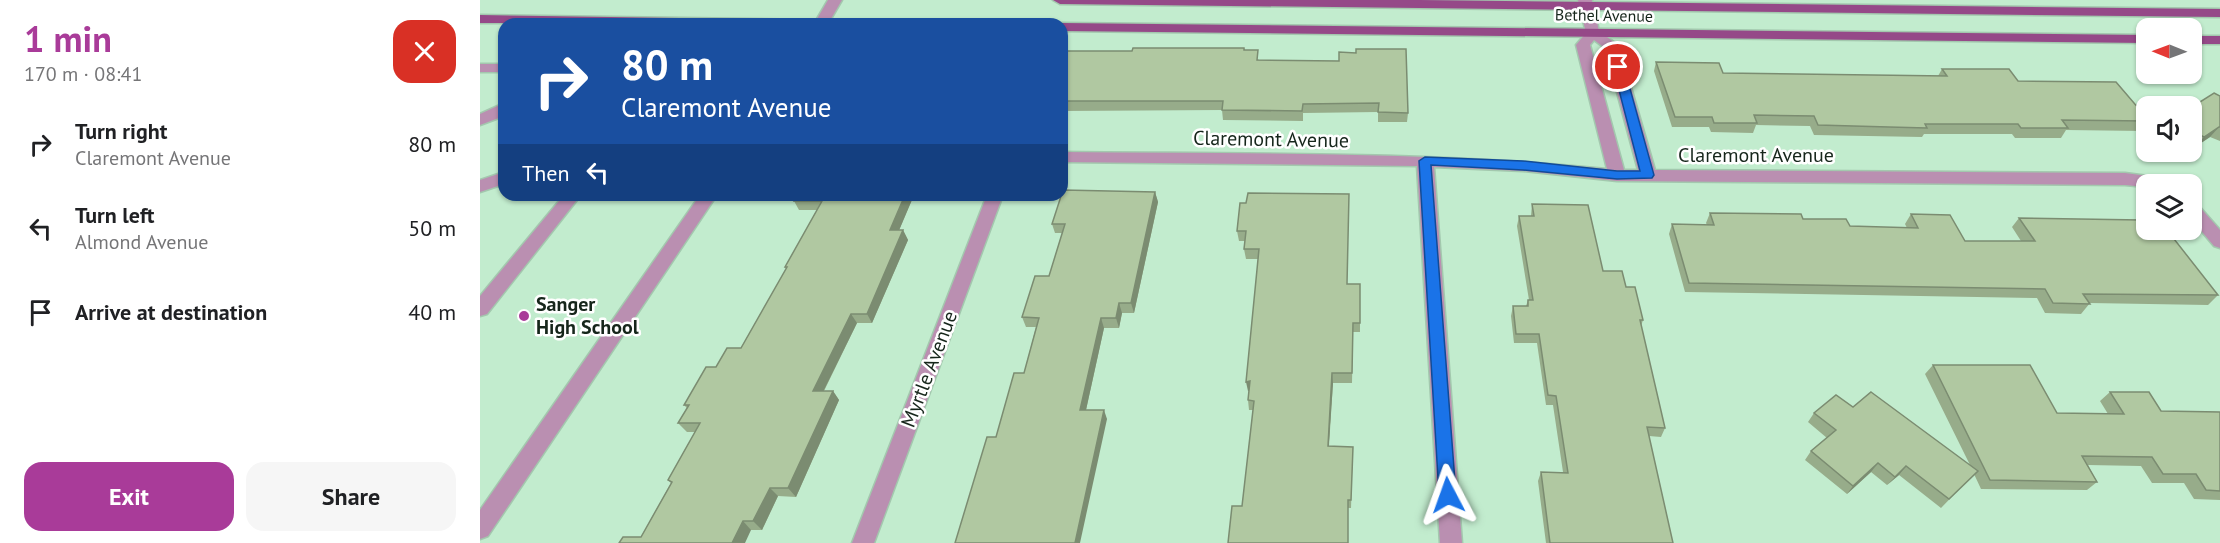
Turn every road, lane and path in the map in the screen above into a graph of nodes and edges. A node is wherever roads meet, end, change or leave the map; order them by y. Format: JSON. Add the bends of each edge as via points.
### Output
{"nodes":[{"id":1,"x":835,"y":0,"type":"edge"},
{"id":2,"x":1060,"y":0,"type":"edge"},
{"id":3,"x":1586,"y":3,"type":"edge"},
{"id":4,"x":2220,"y":13,"type":"edge"},
{"id":5,"x":824,"y":18,"type":"edge"},
{"id":6,"x":480,"y":19,"type":"edge"},
{"id":7,"x":498,"y":19,"type":"edge"},
{"id":8,"x":1068,"y":27,"type":"edge"},
{"id":9,"x":1593,"y":33,"type":"junction"},
{"id":10,"x":2136,"y":39,"type":"edge"},
{"id":11,"x":2202,"y":40,"type":"edge"},
{"id":12,"x":2220,"y":40,"type":"edge"},
{"id":13,"x":480,"y":68,"type":"edge"},
{"id":14,"x":498,"y":68,"type":"edge"},
{"id":15,"x":498,"y":113,"type":"edge"},
{"id":16,"x":480,"y":120,"type":"edge"},
{"id":17,"x":1068,"y":157,"type":"edge"},
{"id":18,"x":1425,"y":161,"type":"junction"},
{"id":19,"x":1617,"y":175,"type":"junction"},
{"id":20,"x":1648,"y":175,"type":"junction"},
{"id":21,"x":498,"y":180,"type":"edge"},
{"id":22,"x":2136,"y":180,"type":"edge"},
{"id":23,"x":480,"y":186,"type":"edge"},
{"id":24,"x":568,"y":201,"type":"edge"},
{"id":25,"x":705,"y":201,"type":"edge"},
{"id":26,"x":993,"y":201,"type":"edge"},
{"id":27,"x":2202,"y":221,"type":"edge"},
{"id":28,"x":2220,"y":242,"type":"edge"},
{"id":29,"x":480,"y":309,"type":"edge"},
{"id":30,"x":480,"y":529,"type":"edge"},
{"id":31,"x":863,"y":543,"type":"edge"},
{"id":32,"x":1451,"y":543,"type":"edge"}],
"edges":[{"from":1,"to":5,"type":"street"},
{"from":2,"to":3,"type":"main road","name":"Bethel Avenue"},
{"from":3,"to":4,"type":"main road","name":"Bethel Avenue"},
{"from":3,"to":9,"type":"street"},
{"from":6,"to":7,"type":"main road"},
{"from":8,"to":9,"type":"main road","name":"Bethel Avenue"},
{"from":9,"to":10,"type":"main road","name":"Bethel Avenue"},
{"from":9,"to":19,"type":"street","via":[[1583,45]]},
{"from":9,"to":20,"type":"street","via":[[1612,46]]},
{"from":11,"to":12,"type":"main road"},
{"from":13,"to":14,"type":"street"},
{"from":15,"to":16,"type":"street"},
{"from":17,"to":18,"type":"street","name":"Claremont Avenue"},
{"from":18,"to":19,"type":"street","name":"Claremont Avenue"},
{"from":18,"to":32,"type":"street"},
{"from":19,"to":20,"type":"street","name":"Claremont Avenue"},
{"from":20,"to":22,"type":"street","name":"Claremont Avenue"},
{"from":21,"to":23,"type":"street"},
{"from":24,"to":29,"type":"street"},
{"from":25,"to":30,"type":"street"},
{"from":26,"to":31,"type":"street","name":"Myrtle Avenue"},
{"from":27,"to":28,"type":"street"}]}
